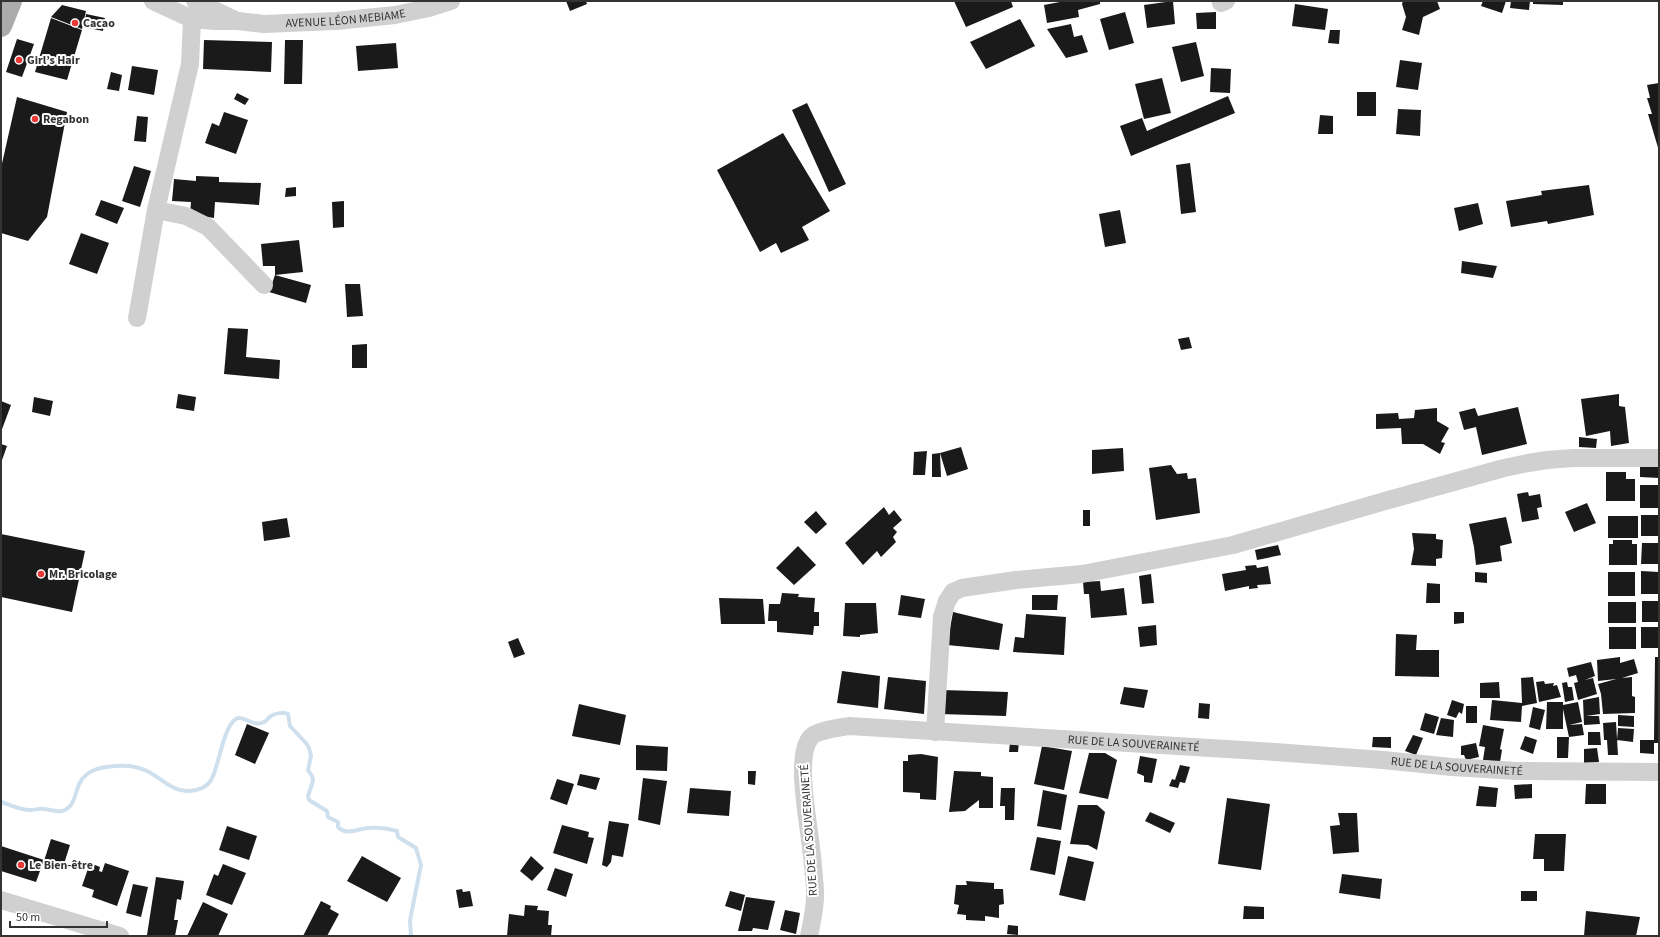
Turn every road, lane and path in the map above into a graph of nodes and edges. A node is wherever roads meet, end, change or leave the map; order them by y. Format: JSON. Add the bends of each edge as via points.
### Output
{"nodes":[{"id":1,"x":11,"y":1,"type":"edge"},
{"id":2,"x":152,"y":1,"type":"edge"},
{"id":3,"x":195,"y":1,"type":"edge"},
{"id":4,"x":452,"y":1,"type":"edge"},
{"id":5,"x":192,"y":19,"type":"junction"},
{"id":6,"x":238,"y":21,"type":"junction"},
{"id":7,"x":1,"y":26,"type":"edge"},
{"id":8,"x":156,"y":210,"type":"junction"},
{"id":9,"x":264,"y":285,"type":"dead end"},
{"id":10,"x":137,"y":318,"type":"dead end"},
{"id":11,"x":1659,"y":458,"type":"edge"},
{"id":12,"x":935,"y":732,"type":"junction"},
{"id":13,"x":1659,"y":772,"type":"edge"},
{"id":14,"x":1,"y":900,"type":"edge"},
{"id":15,"x":120,"y":936,"type":"edge"},
{"id":16,"x":809,"y":936,"type":"edge"}],
"edges":[{"from":1,"to":7,"type":"main road"},
{"from":2,"to":5,"type":"street"},
{"from":3,"to":6,"type":"street"},
{"from":4,"to":6,"type":"street","name":"AVENUE LÉON MEBIAME","via":[[396,15],[336,21],[264,24]]},
{"from":5,"to":6,"type":"street"},
{"from":5,"to":8,"type":"street","via":[[190,64]]},
{"from":8,"to":9,"type":"street","via":[[186,216],[208,227]]},
{"from":8,"to":10,"type":"street"},
{"from":11,"to":12,"type":"street","via":[[1573,458],[1534,462],[1504,468],[1233,545],[1082,574],[962,588],[953,592],[942,617]]},
{"from":12,"to":13,"type":"street","name":"RUE DE LA SOUVERAINETÉ","via":[[1275,752],[1517,771]]},
{"from":12,"to":16,"type":"street","name":"RUE DE LA SOUVERAINETÉ","via":[[849,726],[823,731],[811,737],[804,751],[803,777],[815,892]]},
{"from":14,"to":15,"type":"street"}]}
